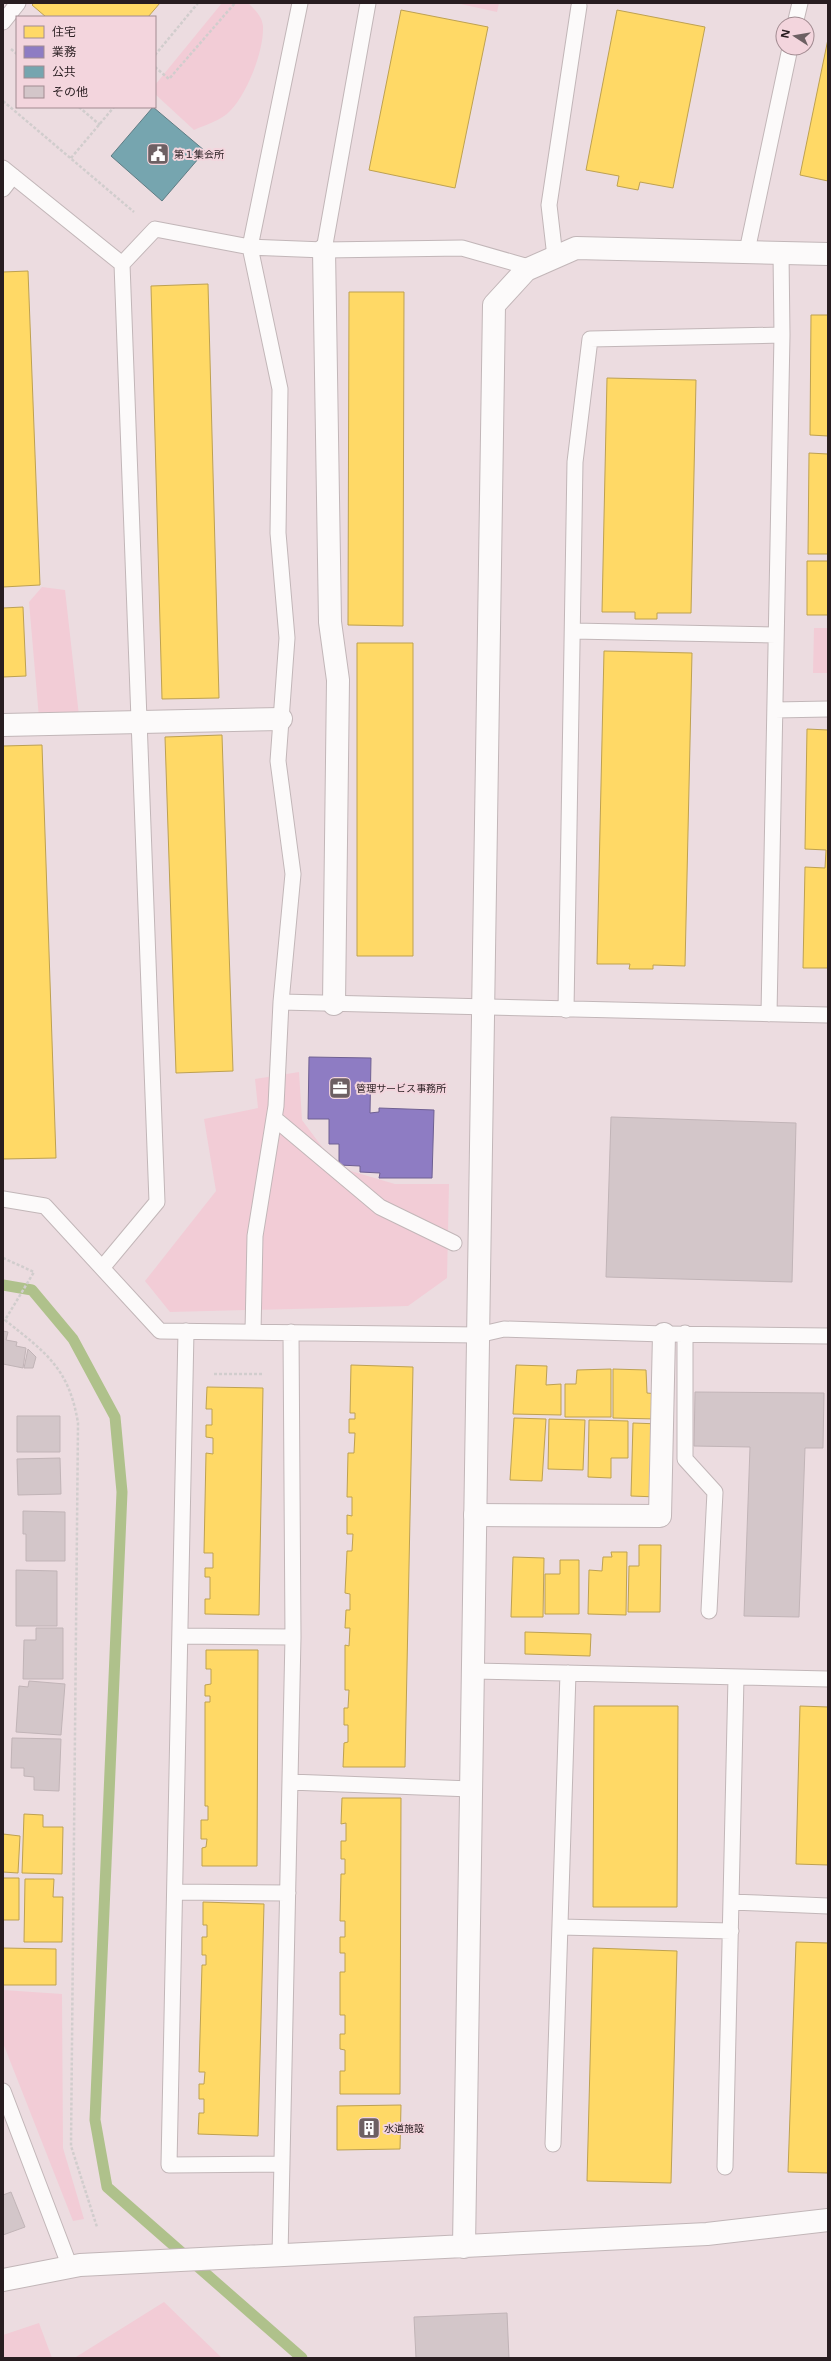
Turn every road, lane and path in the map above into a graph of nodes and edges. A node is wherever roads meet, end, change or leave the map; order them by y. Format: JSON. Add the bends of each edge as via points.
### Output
{"nodes":[{"id":1,"x":18,"y":3,"type":"edge"},
{"id":2,"x":198,"y":3,"type":"edge"},
{"id":3,"x":235,"y":3,"type":"edge"},
{"id":4,"x":300,"y":3,"type":"edge"},
{"id":5,"x":368,"y":3,"type":"edge"},
{"id":6,"x":800,"y":3,"type":"edge"},
{"id":7,"x":579,"y":6,"type":"dead end"},
{"id":8,"x":797,"y":16,"type":"edge"},
{"id":9,"x":3,"y":22,"type":"edge"},
{"id":10,"x":156,"y":54,"type":"edge"},
{"id":11,"x":788,"y":56,"type":"edge"},
{"id":12,"x":156,"y":68,"type":"edge"},
{"id":13,"x":3,"y":101,"type":"edge"},
{"id":14,"x":79,"y":108,"type":"edge"},
{"id":15,"x":113,"y":108,"type":"edge"},
{"id":16,"x":100,"y":125,"type":"junction"},
{"id":17,"x":71,"y":158,"type":"junction"},
{"id":18,"x":8,"y":172,"type":"edge"},
{"id":19,"x":3,"y":189,"type":"edge"},
{"id":20,"x":155,"y":229,"type":"junction"},
{"id":21,"x":250,"y":247,"type":"junction"},
{"id":22,"x":324,"y":250,"type":"junction"},
{"id":23,"x":747,"y":251,"type":"junction"},
{"id":24,"x":781,"y":253,"type":"junction"},
{"id":25,"x":828,"y":254,"type":"edge"},
{"id":26,"x":555,"y":257,"type":"junction"},
{"id":27,"x":122,"y":264,"type":"junction"},
{"id":28,"x":532,"y":268,"type":"junction"},
{"id":29,"x":782,"y":335,"type":"junction"},
{"id":30,"x":573,"y":631,"type":"junction"},
{"id":31,"x":776,"y":635,"type":"junction"},
{"id":32,"x":828,"y":709,"type":"edge"},
{"id":33,"x":775,"y":710,"type":"junction"},
{"id":34,"x":281,"y":719,"type":"junction"},
{"id":35,"x":140,"y":721,"type":"junction"},
{"id":36,"x":3,"y":725,"type":"edge"},
{"id":37,"x":281,"y":1002,"type":"junction"},
{"id":38,"x":334,"y":1004,"type":"junction"},
{"id":39,"x":483,"y":1008,"type":"junction"},
{"id":40,"x":566,"y":1010,"type":"junction"},
{"id":41,"x":769,"y":1014,"type":"junction"},
{"id":42,"x":828,"y":1016,"type":"edge"},
{"id":43,"x":274,"y":1118,"type":"junction"},
{"id":44,"x":3,"y":1199,"type":"edge"},
{"id":45,"x":454,"y":1243,"type":"dead end"},
{"id":46,"x":3,"y":1258,"type":"edge"},
{"id":47,"x":102,"y":1268,"type":"junction"},
{"id":48,"x":186,"y":1331,"type":"junction"},
{"id":49,"x":253,"y":1332,"type":"junction"},
{"id":50,"x":291,"y":1332,"type":"junction"},
{"id":51,"x":478,"y":1334,"type":"junction"},
{"id":52,"x":674,"y":1334,"type":"junction"},
{"id":53,"x":828,"y":1336,"type":"edge"},
{"id":54,"x":185,"y":1374,"type":"junction"},
{"id":55,"x":290,"y":1374,"type":"junction"},
{"id":56,"x":476,"y":1515,"type":"junction"},
{"id":57,"x":709,"y":1612,"type":"dead end"},
{"id":58,"x":180,"y":1636,"type":"junction"},
{"id":59,"x":293,"y":1637,"type":"junction"},
{"id":60,"x":473,"y":1671,"type":"junction"},
{"id":61,"x":568,"y":1673,"type":"junction"},
{"id":62,"x":736,"y":1677,"type":"junction"},
{"id":63,"x":828,"y":1679,"type":"edge"},
{"id":64,"x":290,"y":1782,"type":"junction"},
{"id":65,"x":471,"y":1789,"type":"junction"},
{"id":66,"x":175,"y":1892,"type":"junction"},
{"id":67,"x":288,"y":1893,"type":"junction"},
{"id":68,"x":731,"y":1902,"type":"junction"},
{"id":69,"x":828,"y":1906,"type":"edge"},
{"id":70,"x":560,"y":1927,"type":"junction"},
{"id":71,"x":731,"y":1931,"type":"junction"},
{"id":72,"x":3,"y":2091,"type":"edge"},
{"id":73,"x":553,"y":2144,"type":"dead end"},
{"id":74,"x":282,"y":2164,"type":"junction"},
{"id":75,"x":725,"y":2167,"type":"dead end"},
{"id":76,"x":828,"y":2220,"type":"edge"},
{"id":77,"x":98,"y":2227,"type":"dead end"},
{"id":78,"x":464,"y":2247,"type":"junction"},
{"id":79,"x":280,"y":2256,"type":"junction"},
{"id":80,"x":70,"y":2267,"type":"junction"},
{"id":81,"x":3,"y":2280,"type":"edge"}],
"edges":[{"from":1,"to":9,"type":"lane"},
{"from":2,"to":10,"type":"path"},
{"from":3,"to":12,"type":"path","via":[[169,79]]},
{"from":4,"to":21,"type":"lane"},
{"from":5,"to":22,"type":"lane"},
{"from":6,"to":8,"type":"lane"},
{"from":7,"to":26,"type":"lane","via":[[549,205]]},
{"from":11,"to":23,"type":"lane"},
{"from":13,"to":17,"type":"path"},
{"from":14,"to":16,"type":"path"},
{"from":15,"to":16,"type":"path"},
{"from":16,"to":17,"type":"path"},
{"from":17,"to":20,"type":"path"},
{"from":18,"to":19,"type":"lane"},
{"from":18,"to":27,"type":"lane"},
{"from":20,"to":21,"type":"lane"},
{"from":20,"to":27,"type":"lane"},
{"from":21,"to":22,"type":"lane"},
{"from":21,"to":34,"type":"lane","via":[[280,389],[278,533],[287,638]]},
{"from":22,"to":28,"type":"lane","via":[[462,248]]},
{"from":22,"to":38,"type":"street","via":[[330,622],[338,680]]},
{"from":23,"to":24,"type":"street"},
{"from":23,"to":26,"type":"street","via":[[576,248]]},
{"from":24,"to":25,"type":"street"},
{"from":24,"to":29,"type":"lane"},
{"from":26,"to":28,"type":"street"},
{"from":27,"to":35,"type":"lane"},
{"from":28,"to":39,"type":"street","via":[[526,270],[494,305]]},
{"from":29,"to":30,"type":"lane","via":[[590,339],[576,462]]},
{"from":29,"to":31,"type":"lane"},
{"from":30,"to":31,"type":"lane"},
{"from":30,"to":40,"type":"lane"},
{"from":31,"to":33,"type":"lane"},
{"from":32,"to":33,"type":"lane"},
{"from":33,"to":41,"type":"lane"},
{"from":34,"to":35,"type":"street"},
{"from":34,"to":37,"type":"lane","via":[[278,761],[293,874]]},
{"from":35,"to":36,"type":"street"},
{"from":35,"to":47,"type":"lane","via":[[157,1202]]},
{"from":37,"to":38,"type":"lane"},
{"from":37,"to":43,"type":"lane"},
{"from":38,"to":39,"type":"lane"},
{"from":39,"to":40,"type":"lane"},
{"from":39,"to":51,"type":"street"},
{"from":40,"to":41,"type":"lane"},
{"from":41,"to":42,"type":"lane"},
{"from":43,"to":45,"type":"lane","via":[[380,1208]]},
{"from":43,"to":49,"type":"lane","via":[[255,1236]]},
{"from":44,"to":47,"type":"lane","via":[[45,1206]]},
{"from":46,"to":77,"type":"path","via":[[34,1272],[5,1320],[48,1355],[60,1370],[74,1402],[78,1423],[71,2146]]},
{"from":47,"to":48,"type":"lane","via":[[160,1331]]},
{"from":48,"to":49,"type":"lane"},
{"from":48,"to":54,"type":"lane"},
{"from":49,"to":50,"type":"lane"},
{"from":50,"to":51,"type":"lane"},
{"from":50,"to":55,"type":"lane"},
{"from":51,"to":52,"type":"lane","via":[[504,1329]]},
{"from":51,"to":56,"type":"street"},
{"from":52,"to":53,"type":"lane"},
{"from":52,"to":56,"type":"street","via":[[660,1516]]},
{"from":52,"to":57,"type":"lane","via":[[684,1459],[715,1492]]},
{"from":54,"to":55,"type":"path"},
{"from":54,"to":58,"type":"lane"},
{"from":55,"to":59,"type":"lane"},
{"from":56,"to":60,"type":"street"},
{"from":58,"to":59,"type":"lane"},
{"from":58,"to":66,"type":"lane"},
{"from":59,"to":64,"type":"lane"},
{"from":60,"to":61,"type":"lane"},
{"from":60,"to":65,"type":"street"},
{"from":61,"to":62,"type":"lane"},
{"from":61,"to":70,"type":"lane"},
{"from":62,"to":63,"type":"lane"},
{"from":62,"to":68,"type":"lane"},
{"from":64,"to":65,"type":"lane"},
{"from":64,"to":67,"type":"lane"},
{"from":65,"to":78,"type":"street"},
{"from":66,"to":67,"type":"lane"},
{"from":66,"to":74,"type":"lane","via":[[168,2165]]},
{"from":67,"to":74,"type":"lane"},
{"from":68,"to":69,"type":"lane"},
{"from":68,"to":71,"type":"lane"},
{"from":70,"to":71,"type":"lane"},
{"from":70,"to":73,"type":"lane"},
{"from":71,"to":75,"type":"lane"},
{"from":72,"to":80,"type":"lane"},
{"from":74,"to":79,"type":"lane"},
{"from":76,"to":78,"type":"street","via":[[707,2234]]},
{"from":78,"to":79,"type":"street"},
{"from":79,"to":80,"type":"street"},
{"from":80,"to":81,"type":"street"}]}
